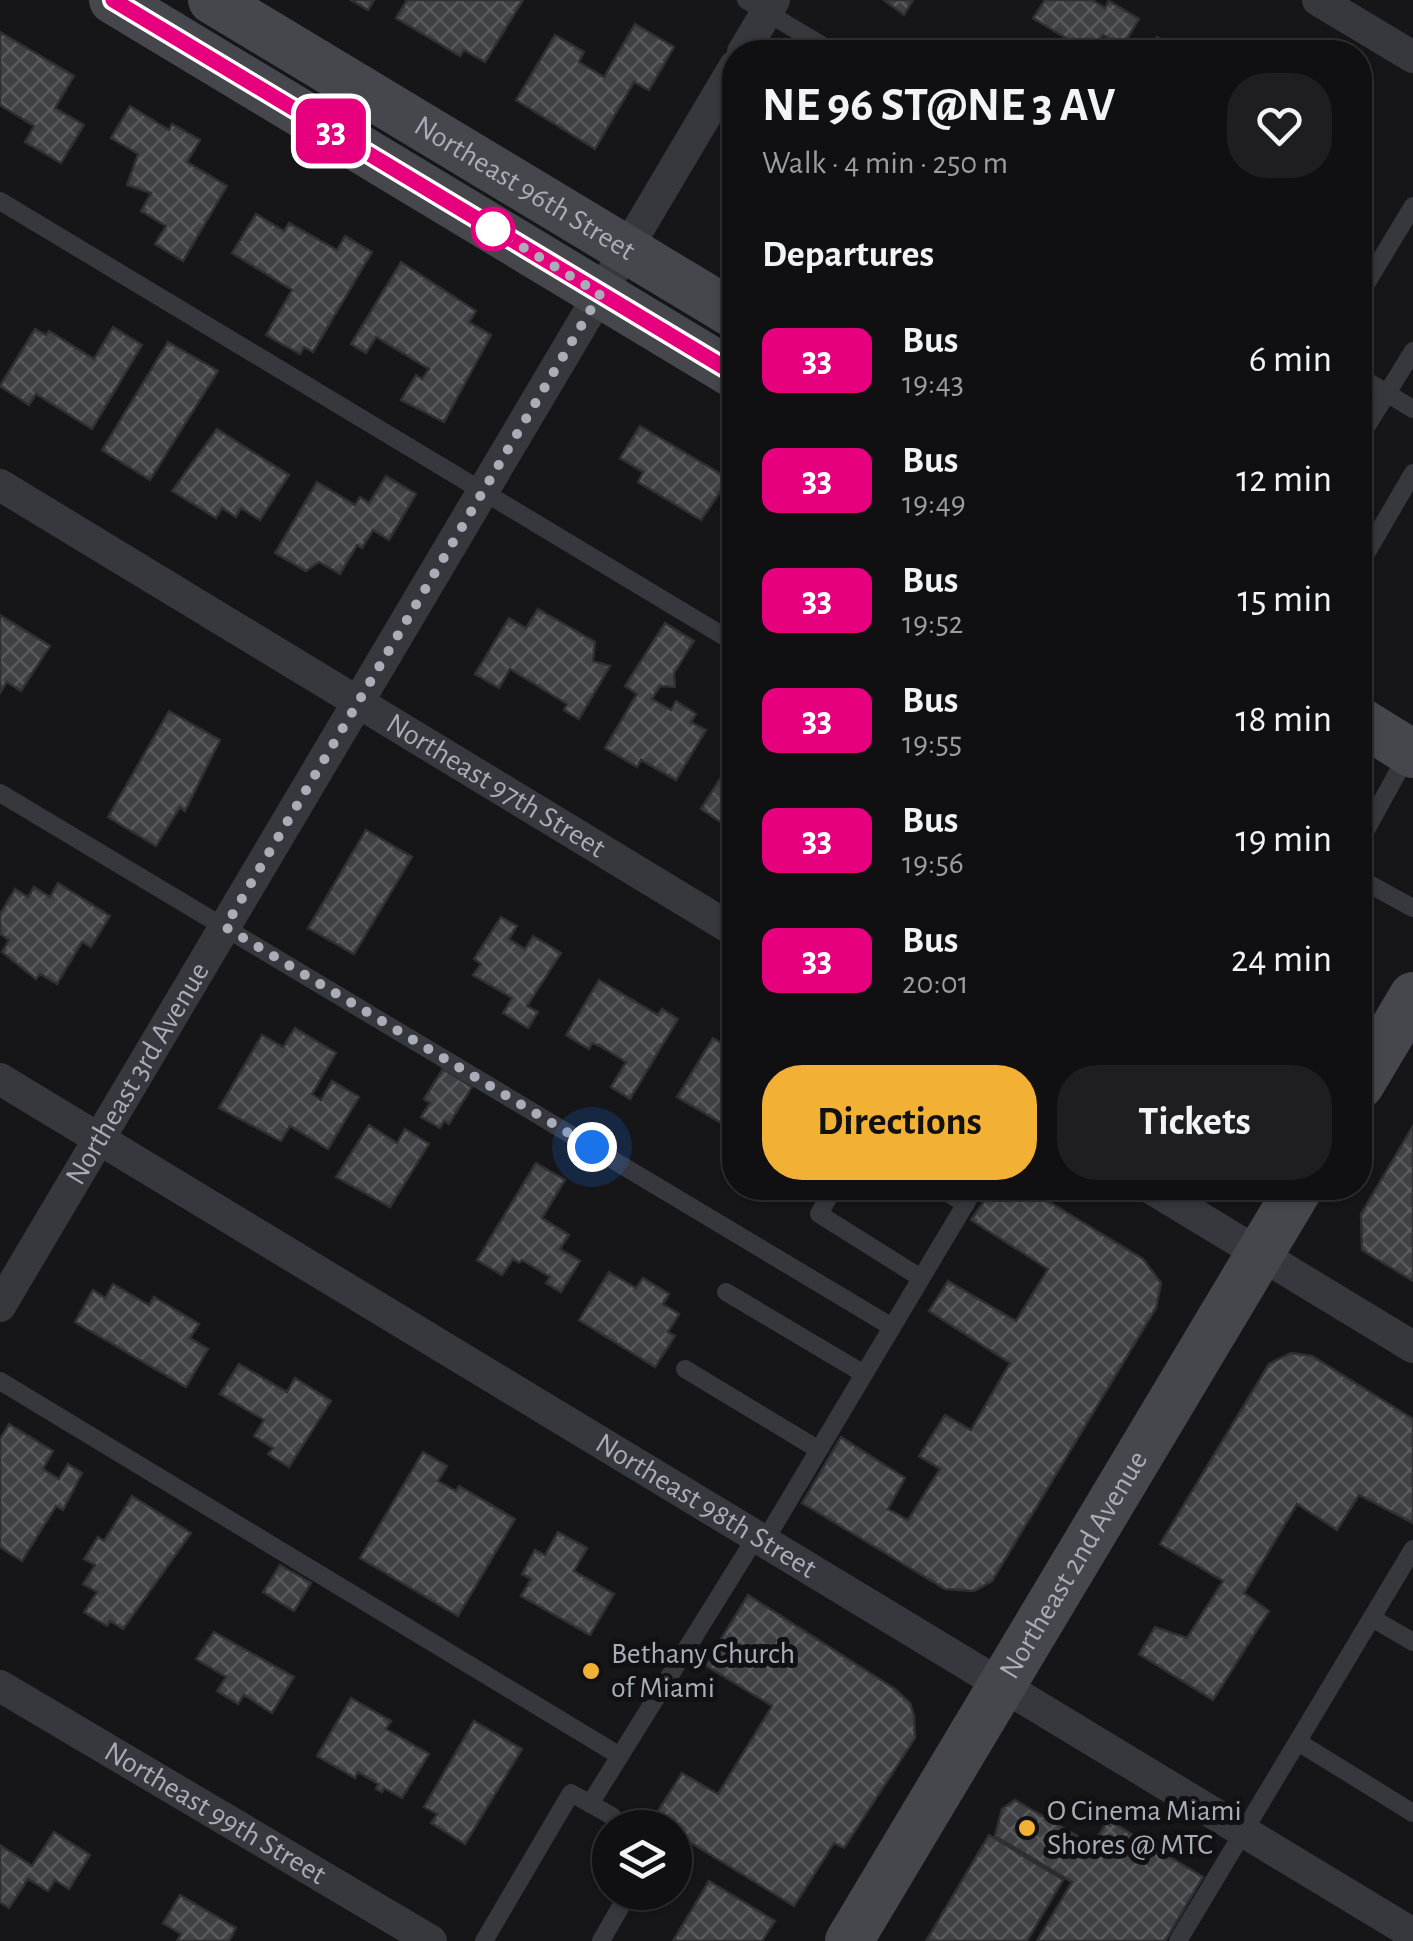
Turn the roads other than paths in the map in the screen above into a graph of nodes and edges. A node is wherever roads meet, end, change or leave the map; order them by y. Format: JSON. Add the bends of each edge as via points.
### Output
{"nodes":[{"id":1,"x":114,"y":0,"type":"edge"},
{"id":2,"x":212,"y":0,"type":"edge"},
{"id":3,"x":1318,"y":0,"type":"edge"},
{"id":4,"x":762,"y":4,"type":"edge"},
{"id":5,"x":748,"y":40,"type":"edge"},
{"id":6,"x":816,"y":40,"type":"edge"},
{"id":7,"x":1413,"y":57,"type":"edge"},
{"id":8,"x":722,"y":88,"type":"edge"},
{"id":9,"x":0,"y":201,"type":"edge"},
{"id":10,"x":1413,"y":206,"type":"edge"},
{"id":11,"x":626,"y":250,"type":"junction"},
{"id":12,"x":1372,"y":274,"type":"edge"},
{"id":13,"x":600,"y":294,"type":"junction"},
{"id":14,"x":722,"y":306,"type":"edge"},
{"id":15,"x":1413,"y":352,"type":"edge"},
{"id":16,"x":722,"y":366,"type":"edge"},
{"id":17,"x":1372,"y":384,"type":"edge"},
{"id":18,"x":1387,"y":393,"type":"junction"},
{"id":19,"x":1413,"y":409,"type":"edge"},
{"id":20,"x":1372,"y":417,"type":"edge"},
{"id":21,"x":1413,"y":474,"type":"edge"},
{"id":22,"x":0,"y":484,"type":"edge"},
{"id":23,"x":483,"y":492,"type":"junction"},
{"id":24,"x":1372,"y":544,"type":"edge"},
{"id":25,"x":722,"y":635,"type":"edge"},
{"id":26,"x":360,"y":700,"type":"junction"},
{"id":27,"x":1372,"y":729,"type":"edge"},
{"id":28,"x":1411,"y":752,"type":"edge"},
{"id":29,"x":0,"y":793,"type":"edge"},
{"id":30,"x":1372,"y":820,"type":"edge"},
{"id":31,"x":1372,"y":886,"type":"edge"},
{"id":32,"x":1413,"y":908,"type":"edge"},
{"id":33,"x":722,"y":923,"type":"edge"},
{"id":34,"x":225,"y":927,"type":"junction"},
{"id":35,"x":1413,"y":996,"type":"edge"},
{"id":36,"x":1372,"y":1057,"type":"edge"},
{"id":37,"x":0,"y":1080,"type":"edge"},
{"id":38,"x":99,"y":1138,"type":"junction"},
{"id":39,"x":827,"y":1200,"type":"edge"},
{"id":40,"x":969,"y":1200,"type":"edge"},
{"id":41,"x":1171,"y":1200,"type":"edge"},
{"id":42,"x":1292,"y":1200,"type":"edge"},
{"id":43,"x":1259,"y":1254,"type":"junction"},
{"id":44,"x":922,"y":1278,"type":"junction"},
{"id":45,"x":726,"y":1292,"type":"dead end"},
{"id":46,"x":0,"y":1306,"type":"edge"},
{"id":47,"x":892,"y":1327,"type":"junction"},
{"id":48,"x":1413,"y":1348,"type":"edge"},
{"id":49,"x":684,"y":1370,"type":"dead end"},
{"id":50,"x":864,"y":1374,"type":"junction"},
{"id":51,"x":0,"y":1381,"type":"edge"},
{"id":52,"x":819,"y":1450,"type":"junction"},
{"id":53,"x":760,"y":1540,"type":"junction"},
{"id":54,"x":1413,"y":1548,"type":"edge"},
{"id":55,"x":1372,"y":1618,"type":"junction"},
{"id":56,"x":1413,"y":1642,"type":"edge"},
{"id":57,"x":0,"y":1686,"type":"edge"},
{"id":58,"x":1001,"y":1686,"type":"junction"},
{"id":59,"x":1298,"y":1742,"type":"junction"},
{"id":60,"x":620,"y":1756,"type":"junction"},
{"id":61,"x":590,"y":1804,"type":"junction"},
{"id":62,"x":599,"y":1810,"type":"edge"},
{"id":63,"x":1413,"y":1813,"type":"edge"},
{"id":64,"x":1244,"y":1832,"type":"junction"},
{"id":65,"x":618,"y":1910,"type":"edge"},
{"id":66,"x":1413,"y":1934,"type":"edge"},
{"id":67,"x":431,"y":1941,"type":"edge"},
{"id":68,"x":484,"y":1941,"type":"edge"},
{"id":69,"x":601,"y":1941,"type":"edge"},
{"id":70,"x":849,"y":1941,"type":"edge"},
{"id":71,"x":1178,"y":1941,"type":"edge"}],
"edges":[{"from":1,"to":13,"type":"street","name":"Northeast 96th Street"},
{"from":2,"to":11,"type":"street","name":"Northeast 96th Street"},
{"from":3,"to":7,"type":"street"},
{"from":4,"to":5,"type":"street"},
{"from":4,"to":6,"type":"lane"},
{"from":8,"to":11,"type":"street","name":"Northeast 3rd Avenue"},
{"from":9,"to":23,"type":"lane"},
{"from":10,"to":12,"type":"lane"},
{"from":11,"to":13,"type":"street","name":"Northeast 3rd Avenue"},
{"from":11,"to":14,"type":"street","name":"Northeast 96th Street"},
{"from":13,"to":16,"type":"street","name":"Northeast 96th Street"},
{"from":13,"to":23,"type":"street","name":"Northeast 3rd Avenue"},
{"from":15,"to":18,"type":"lane"},
{"from":17,"to":18,"type":"lane"},
{"from":18,"to":19,"type":"lane"},
{"from":18,"to":20,"type":"lane"},
{"from":21,"to":24,"type":"lane"},
{"from":22,"to":26,"type":"street","name":"Northeast 97th Street"},
{"from":23,"to":25,"type":"lane"},
{"from":23,"to":26,"type":"street","name":"Northeast 3rd Avenue"},
{"from":26,"to":33,"type":"street","name":"Northeast 97th Street"},
{"from":26,"to":34,"type":"street","name":"Northeast 3rd Avenue"},
{"from":27,"to":28,"type":"street"},
{"from":28,"to":30,"type":"lane"},
{"from":29,"to":34,"type":"lane"},
{"from":31,"to":32,"type":"lane"},
{"from":34,"to":38,"type":"street","name":"Northeast 3rd Avenue"},
{"from":34,"to":47,"type":"lane"},
{"from":35,"to":36,"type":"street"},
{"from":37,"to":38,"type":"street","name":"Northeast 98th Street"},
{"from":38,"to":46,"type":"street","name":"Northeast 3rd Avenue"},
{"from":38,"to":53,"type":"street","name":"Northeast 98th Street"},
{"from":39,"to":44,"type":"lane","via":[[819,1214]]},
{"from":40,"to":44,"type":"lane"},
{"from":41,"to":43,"type":"street"},
{"from":42,"to":43,"type":"street","name":"Northeast 2nd Avenue"},
{"from":43,"to":48,"type":"street"},
{"from":43,"to":58,"type":"street","name":"Northeast 2nd Avenue"},
{"from":44,"to":47,"type":"lane"},
{"from":45,"to":50,"type":"lane"},
{"from":47,"to":50,"type":"lane"},
{"from":49,"to":52,"type":"lane"},
{"from":50,"to":52,"type":"lane"},
{"from":51,"to":60,"type":"lane"},
{"from":52,"to":53,"type":"lane"},
{"from":53,"to":58,"type":"street","name":"Northeast 98th Street"},
{"from":53,"to":60,"type":"lane"},
{"from":54,"to":55,"type":"lane"},
{"from":55,"to":56,"type":"lane"},
{"from":55,"to":59,"type":"lane"},
{"from":57,"to":67,"type":"street","name":"Northeast 99th Street"},
{"from":58,"to":64,"type":"street","name":"Northeast 98th Street"},
{"from":58,"to":70,"type":"street","name":"Northeast 2nd Avenue"},
{"from":59,"to":63,"type":"lane"},
{"from":59,"to":64,"type":"lane"},
{"from":60,"to":61,"type":"lane"},
{"from":61,"to":62,"type":"lane"},
{"from":61,"to":68,"type":"lane","via":[[571,1793]]},
{"from":64,"to":66,"type":"street","name":"Northeast 98th Street"},
{"from":64,"to":71,"type":"lane"},
{"from":65,"to":69,"type":"lane"}]}
